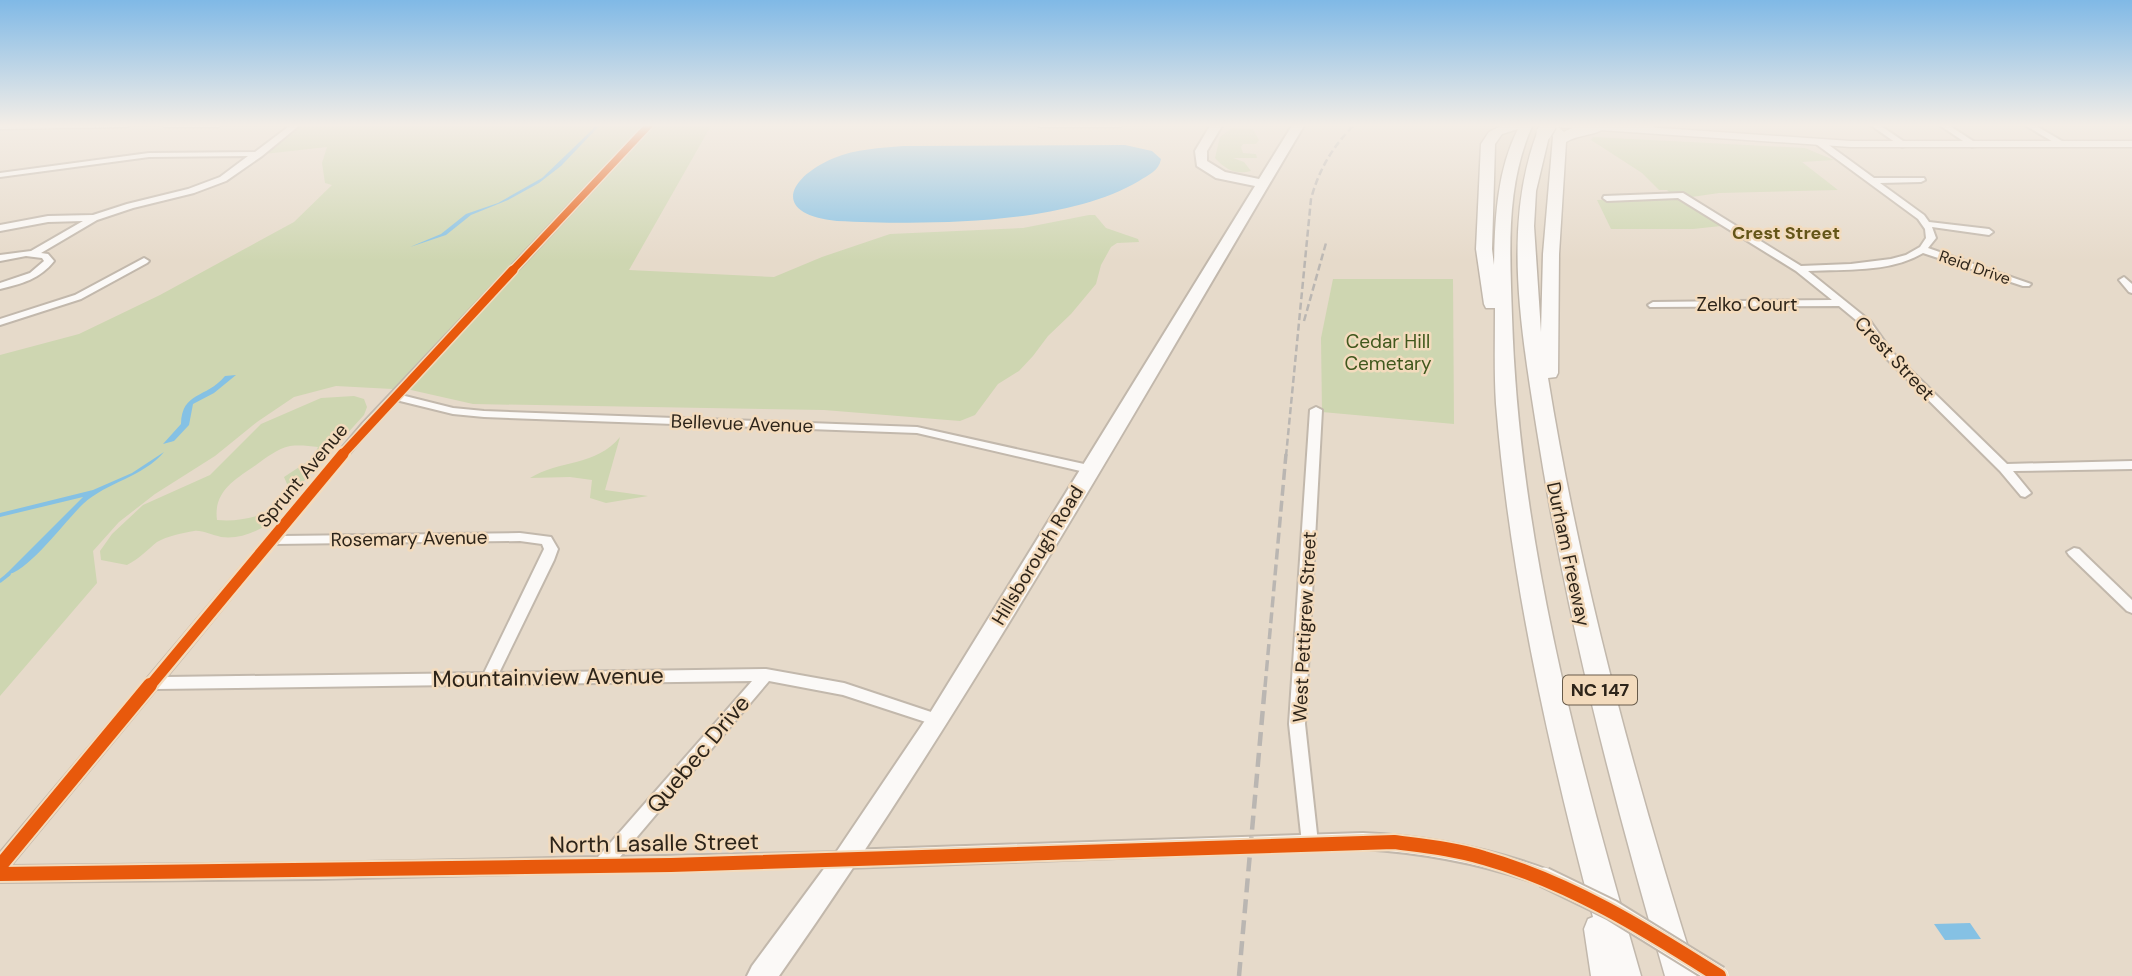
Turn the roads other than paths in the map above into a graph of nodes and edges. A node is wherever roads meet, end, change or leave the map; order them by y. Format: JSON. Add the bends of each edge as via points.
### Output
{"nodes":[{"id":1,"x":41,"y":170,"type":"edge"},
{"id":2,"x":239,"y":170,"type":"edge"},
{"id":3,"x":607,"y":170,"type":"edge"},
{"id":4,"x":1209,"y":170,"type":"edge"},
{"id":5,"x":1270,"y":170,"type":"edge"},
{"id":6,"x":1487,"y":170,"type":"edge"},
{"id":7,"x":1511,"y":170,"type":"edge"},
{"id":8,"x":1533,"y":170,"type":"edge"},
{"id":9,"x":1557,"y":170,"type":"edge"},
{"id":10,"x":1856,"y":170,"type":"edge"},
{"id":11,"x":0,"y":175,"type":"edge"},
{"id":12,"x":1921,"y":180,"type":"dead end"},
{"id":13,"x":1871,"y":181,"type":"junction"},
{"id":14,"x":1262,"y":183,"type":"junction"},
{"id":15,"x":1606,"y":198,"type":"dead end"},
{"id":16,"x":94,"y":218,"type":"junction"},
{"id":17,"x":1926,"y":224,"type":"junction"},
{"id":18,"x":0,"y":228,"type":"edge"},
{"id":19,"x":1989,"y":232,"type":"dead end"},
{"id":20,"x":1924,"y":250,"type":"junction"},
{"id":21,"x":34,"y":253,"type":"junction"},
{"id":22,"x":0,"y":258,"type":"edge"},
{"id":23,"x":144,"y":261,"type":"dead end"},
{"id":24,"x":1799,"y":269,"type":"junction"},
{"id":25,"x":2124,"y":280,"type":"dead end"},
{"id":26,"x":2025,"y":284,"type":"dead end"},
{"id":27,"x":0,"y":286,"type":"edge"},
{"id":28,"x":2132,"y":290,"type":"edge"},
{"id":29,"x":1841,"y":303,"type":"junction"},
{"id":30,"x":1653,"y":305,"type":"dead end"},
{"id":31,"x":0,"y":322,"type":"edge"},
{"id":32,"x":393,"y":396,"type":"junction"},
{"id":33,"x":1542,"y":399,"type":"junction"},
{"id":34,"x":1506,"y":403,"type":"junction"},
{"id":35,"x":1316,"y":410,"type":"dead end"},
{"id":36,"x":2132,"y":465,"type":"edge"},
{"id":37,"x":2004,"y":468,"type":"junction"},
{"id":38,"x":1089,"y":469,"type":"junction"},
{"id":39,"x":2025,"y":493,"type":"dead end"},
{"id":40,"x":271,"y":540,"type":"junction"},
{"id":41,"x":2074,"y":552,"type":"dead end"},
{"id":42,"x":2132,"y":608,"type":"edge"},
{"id":43,"x":766,"y":675,"type":"junction"},
{"id":44,"x":489,"y":678,"type":"junction"},
{"id":45,"x":152,"y":683,"type":"junction"},
{"id":46,"x":938,"y":720,"type":"junction"},
{"id":47,"x":1579,"y":799,"type":"junction"},
{"id":48,"x":1310,"y":843,"type":"junction"},
{"id":49,"x":846,"y":859,"type":"junction"},
{"id":50,"x":603,"y":864,"type":"junction"},
{"id":51,"x":0,"y":866,"type":"edge"},
{"id":52,"x":0,"y":874,"type":"edge"},
{"id":53,"x":762,"y":976,"type":"edge"},
{"id":54,"x":1607,"y":976,"type":"edge"},
{"id":55,"x":1625,"y":976,"type":"edge"},
{"id":56,"x":1681,"y":976,"type":"edge"},
{"id":57,"x":1719,"y":976,"type":"edge"}],
"edges":[{"from":1,"to":11,"type":"street"},
{"from":2,"to":16,"type":"street","via":[[206,187]]},
{"from":3,"to":32,"type":"street","name":"Sprunt Avenue"},
{"from":4,"to":14,"type":"main road"},
{"from":5,"to":14,"type":"main road","name":"Hillsborough Road"},
{"from":6,"to":34,"type":"highway","via":[[1484,249]]},
{"from":7,"to":34,"type":"highway","name":"Durham Freeway","number":"NC 147","via":[[1502,258]]},
{"from":8,"to":33,"type":"highway","name":"Durham Freeway","number":"NC 147","via":[[1527,247],[1531,326]]},
{"from":9,"to":33,"type":"highway","via":[[1549,378]]},
{"from":10,"to":13,"type":"street"},
{"from":12,"to":13,"type":"street"},
{"from":13,"to":17,"type":"street"},
{"from":14,"to":38,"type":"main road","name":"Hillsborough Road"},
{"from":15,"to":24,"type":"street","name":"Crest Street","via":[[1680,195]]},
{"from":16,"to":18,"type":"street","via":[[48,219]]},
{"from":16,"to":21,"type":"street"},
{"from":17,"to":19,"type":"street"},
{"from":17,"to":20,"type":"street","via":[[1931,238]]},
{"from":20,"to":24,"type":"street","via":[[1887,263]]},
{"from":20,"to":26,"type":"street","name":"Reid Drive"},
{"from":21,"to":22,"type":"street"},
{"from":21,"to":27,"type":"street","via":[[48,258],[44,268]]},
{"from":23,"to":31,"type":"street","via":[[78,297]]},
{"from":24,"to":29,"type":"street","name":"Crest Street"},
{"from":25,"to":28,"type":"street"},
{"from":29,"to":30,"type":"street","name":"Zelko Court"},
{"from":29,"to":37,"type":"street","name":"Crest Street","via":[[1866,323],[1888,354]]},
{"from":32,"to":38,"type":"street","name":"Bellevue Avenue","via":[[484,414],[916,430]]},
{"from":32,"to":40,"type":"street","name":"Sprunt Avenue"},
{"from":33,"to":56,"type":"highway","name":"Durham Freeway","number":"NC 147","via":[[1552,474],[1589,646]]},
{"from":34,"to":47,"type":"highway","name":"Durham Freeway","number":"NC 147","via":[[1532,598]]},
{"from":35,"to":48,"type":"street","name":"West Pettigrew Street","via":[[1297,724]]},
{"from":36,"to":37,"type":"street"},
{"from":37,"to":39,"type":"street","name":"Crest Street"},
{"from":38,"to":46,"type":"main road","name":"Hillsborough Road"},
{"from":40,"to":44,"type":"street","name":"Rosemary Avenue","via":[[546,540],[551,548],[547,560]]},
{"from":40,"to":45,"type":"street","name":"Sprunt Avenue"},
{"from":41,"to":42,"type":"street"},
{"from":43,"to":44,"type":"street","name":"Mountainview Avenue"},
{"from":43,"to":46,"type":"street","name":"Mountainview Avenue","via":[[844,689]]},
{"from":43,"to":50,"type":"street","name":"Quebec Drive"},
{"from":44,"to":45,"type":"street","name":"Mountainview Avenue"},
{"from":45,"to":51,"type":"street","name":"Sprunt Avenue"},
{"from":46,"to":49,"type":"main road","name":"Hillsborough Road"},
{"from":47,"to":54,"type":"highway"},
{"from":47,"to":55,"type":"highway","name":"Durham Freeway","number":"NC 147"},
{"from":48,"to":49,"type":"street","name":"North Lasalle Street"},
{"from":48,"to":57,"type":"street","name":"North Lasalle Street","bridge":true,"via":[[1418,843],[1490,859],[1544,877],[1612,909]]},
{"from":49,"to":50,"type":"street","name":"North Lasalle Street"},
{"from":49,"to":53,"type":"main road","name":"Hillsborough Road"},
{"from":50,"to":52,"type":"street","name":"North Lasalle Street"}]}
